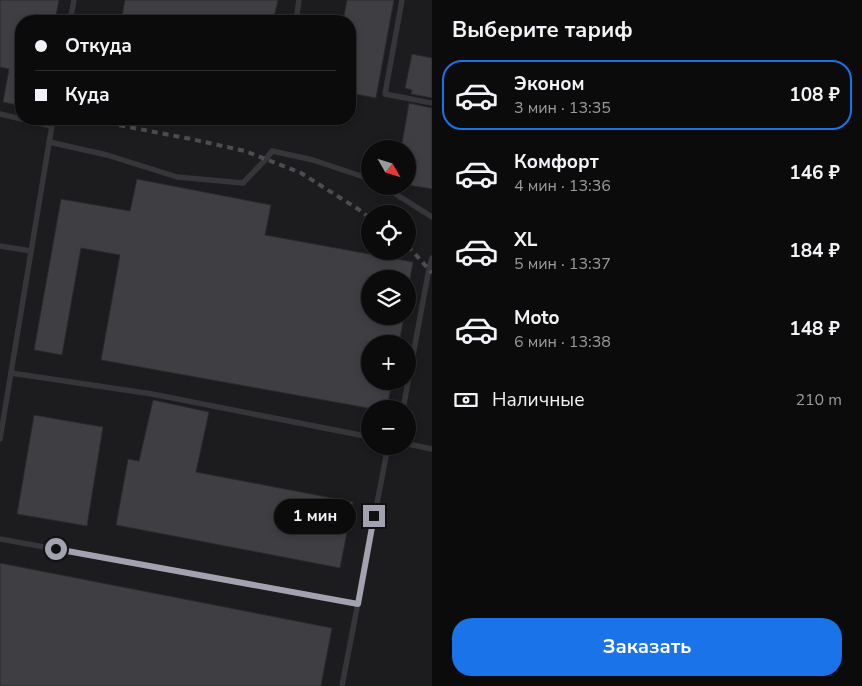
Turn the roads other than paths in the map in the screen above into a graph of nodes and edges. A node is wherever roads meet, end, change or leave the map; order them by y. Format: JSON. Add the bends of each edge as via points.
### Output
{"nodes":[{"id":1,"x":74,"y":0,"type":"edge"},
{"id":2,"x":299,"y":0,"type":"edge"},
{"id":3,"x":402,"y":0,"type":"edge"},
{"id":4,"x":71,"y":15,"type":"edge"},
{"id":5,"x":297,"y":15,"type":"edge"},
{"id":6,"x":432,"y":103,"type":"edge"},
{"id":7,"x":0,"y":114,"type":"edge"},
{"id":8,"x":15,"y":118,"type":"edge"},
{"id":9,"x":47,"y":125,"type":"edge"},
{"id":10,"x":51,"y":126,"type":"joint"},
{"id":11,"x":49,"y":142,"type":"junction"},
{"id":12,"x":361,"y":176,"type":"edge"},
{"id":13,"x":397,"y":195,"type":"edge"},
{"id":14,"x":432,"y":217,"type":"edge"},
{"id":15,"x":0,"y":246,"type":"edge"},
{"id":16,"x":31,"y":252,"type":"junction"},
{"id":17,"x":432,"y":258,"type":"edge"},
{"id":18,"x":11,"y":373,"type":"junction"},
{"id":19,"x":405,"y":400,"type":"edge"},
{"id":20,"x":361,"y":435,"type":"edge"},
{"id":21,"x":0,"y":439,"type":"edge"},
{"id":22,"x":416,"y":446,"type":"edge"},
{"id":23,"x":432,"y":449,"type":"edge"},
{"id":24,"x":386,"y":455,"type":"edge"},
{"id":25,"x":0,"y":539,"type":"edge"},
{"id":26,"x":358,"y":604,"type":"junction"},
{"id":27,"x":342,"y":686,"type":"edge"}],
"edges":[{"from":1,"to":4,"type":"lane"},
{"from":2,"to":5,"type":"lane"},
{"from":3,"to":6,"type":"lane","via":[[385,94]]},
{"from":7,"to":8,"type":"lane"},
{"from":9,"to":10,"type":"lane"},
{"from":10,"to":11,"type":"lane"},
{"from":11,"to":12,"type":"lane","via":[[107,154],[177,176],[243,182],[272,151]]},
{"from":11,"to":16,"type":"lane"},
{"from":13,"to":14,"type":"lane"},
{"from":15,"to":16,"type":"lane"},
{"from":16,"to":18,"type":"lane"},
{"from":17,"to":19,"type":"lane"},
{"from":18,"to":20,"type":"lane","via":[[152,394]]},
{"from":18,"to":21,"type":"lane"},
{"from":22,"to":23,"type":"lane"},
{"from":24,"to":26,"type":"lane"},
{"from":25,"to":26,"type":"lane"},
{"from":26,"to":27,"type":"lane"}]}
